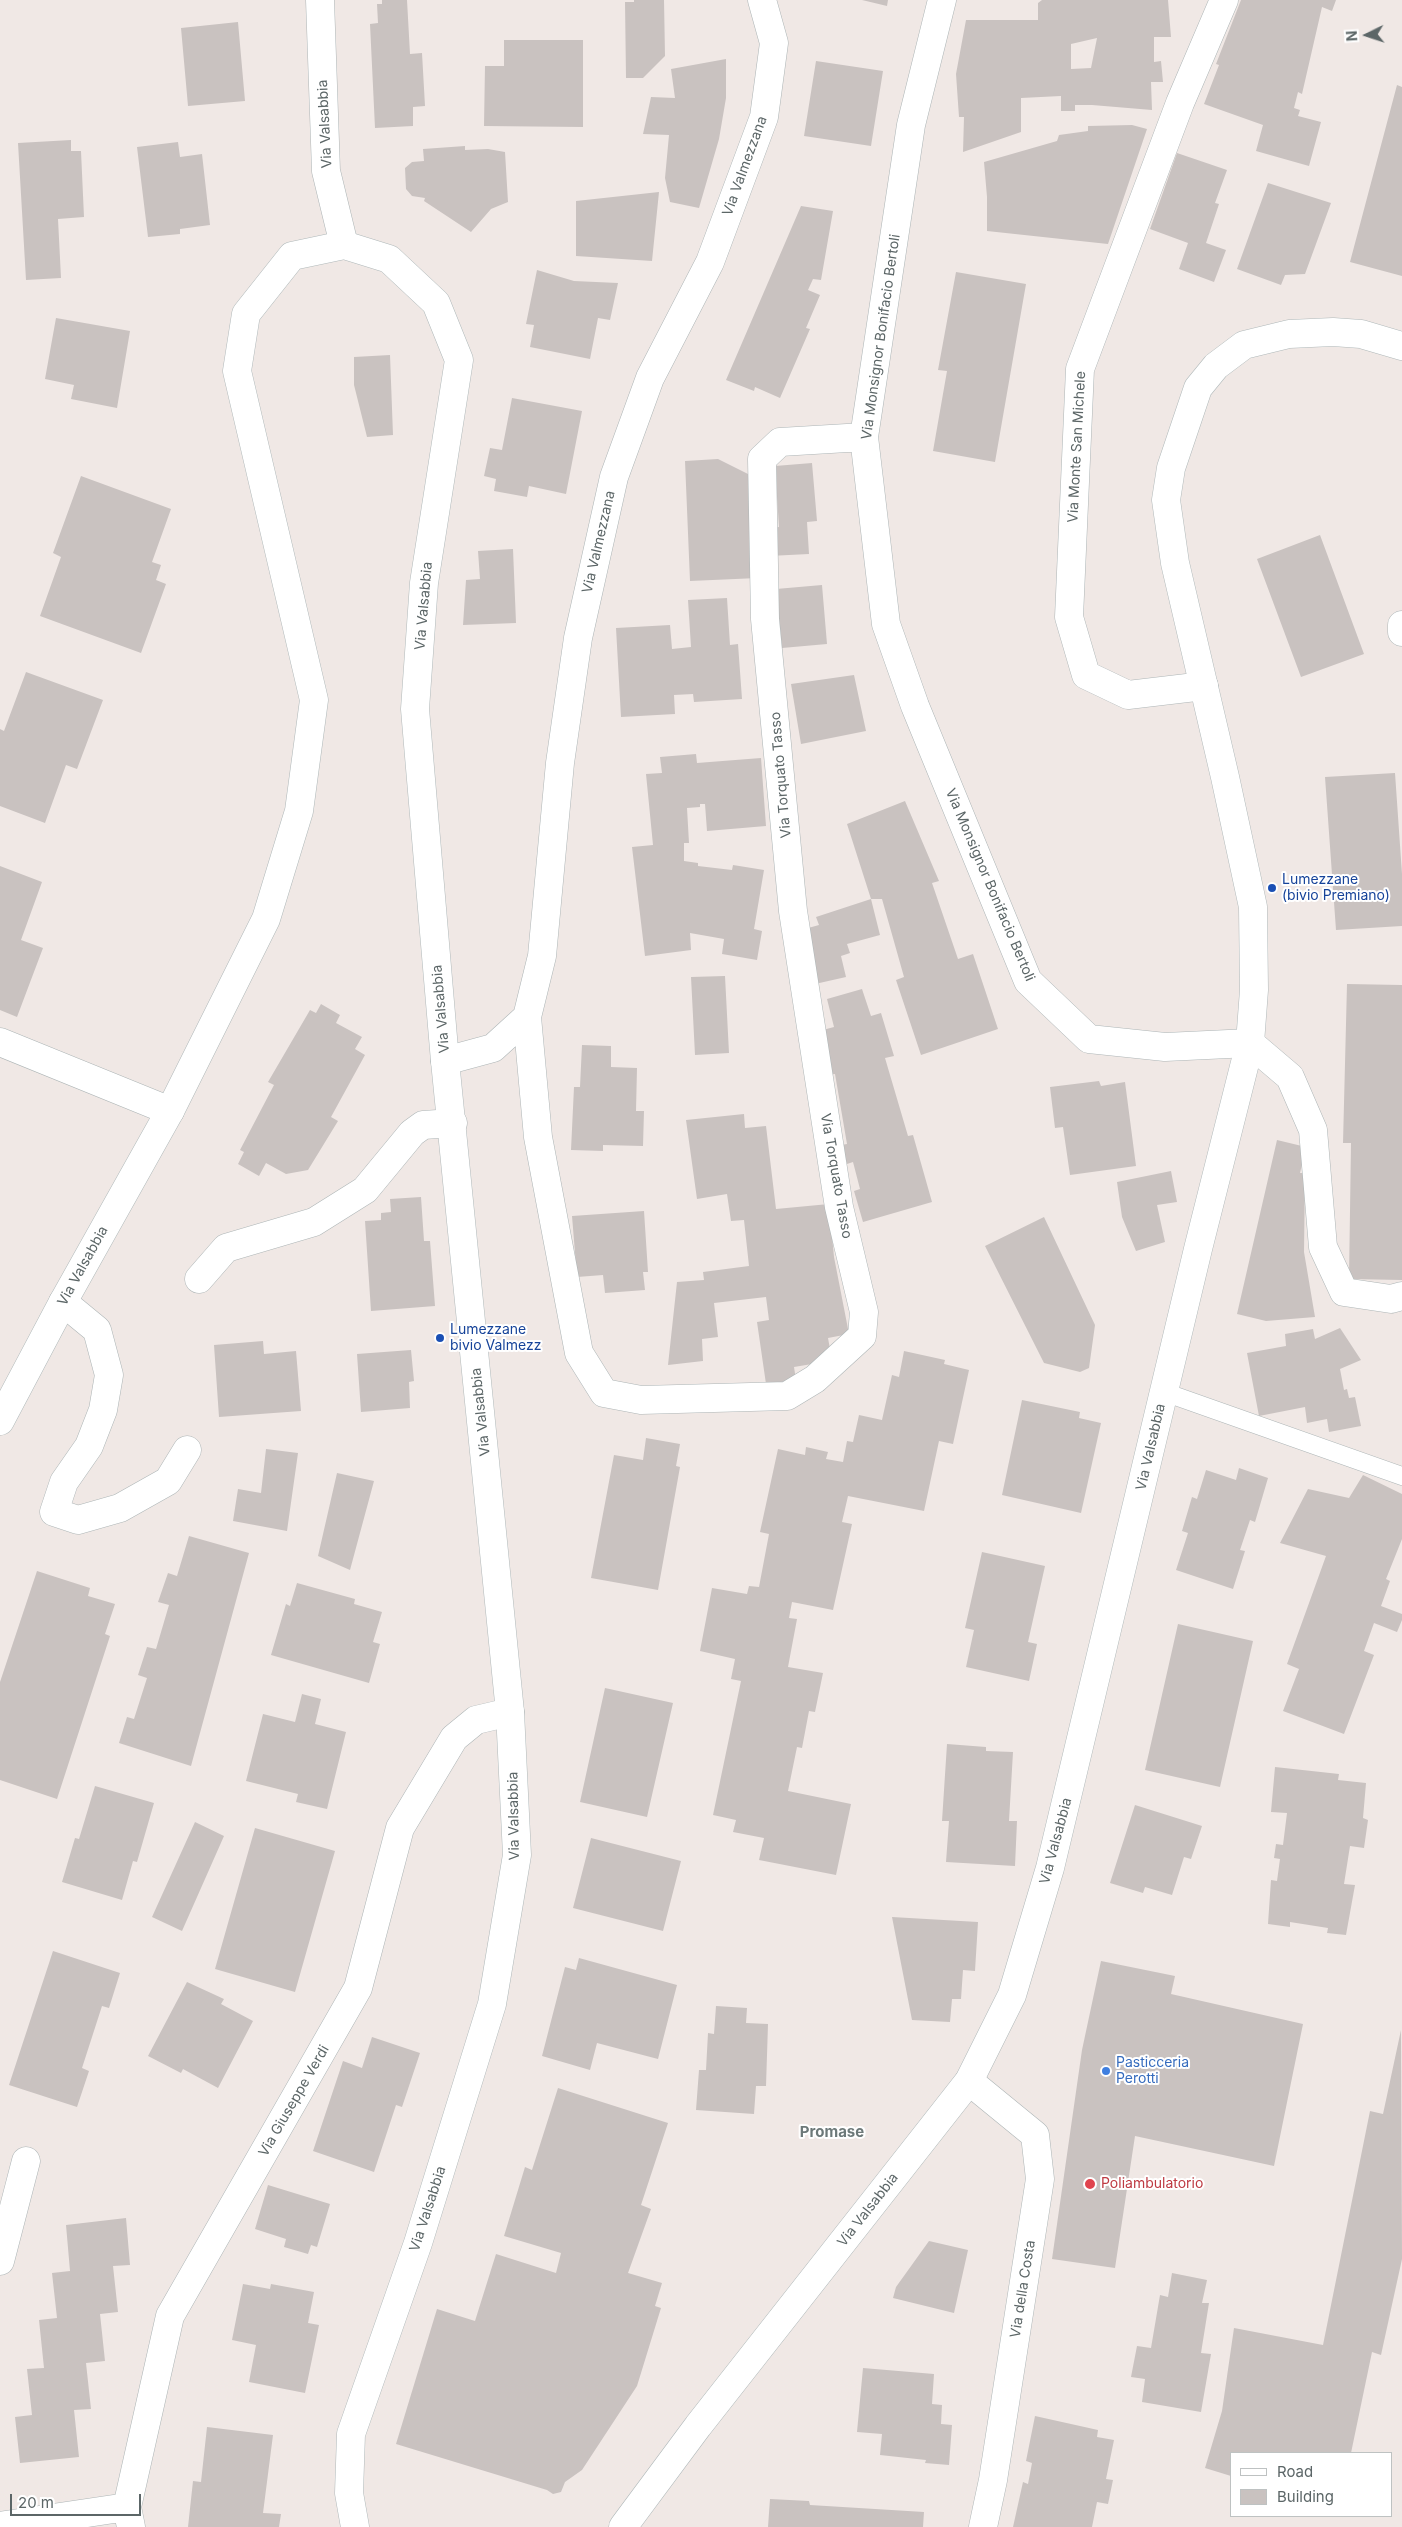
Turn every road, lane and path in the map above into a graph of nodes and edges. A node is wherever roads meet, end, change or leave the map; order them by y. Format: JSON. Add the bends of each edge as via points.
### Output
{"nodes":[{"id":1,"x":320,"y":0,"type":"edge"},
{"id":2,"x":762,"y":0,"type":"edge"},
{"id":3,"x":942,"y":0,"type":"edge"},
{"id":4,"x":1224,"y":0,"type":"edge"},
{"id":5,"x":344,"y":245,"type":"junction"},
{"id":6,"x":1402,"y":346,"type":"edge"},
{"id":7,"x":864,"y":438,"type":"junction"},
{"id":8,"x":1402,"y":625,"type":"edge"},
{"id":9,"x":1402,"y":632,"type":"edge"},
{"id":10,"x":1204,"y":686,"type":"junction"},
{"id":11,"x":527,"y":1017,"type":"junction"},
{"id":12,"x":0,"y":1042,"type":"edge"},
{"id":13,"x":1250,"y":1043,"type":"junction"},
{"id":14,"x":445,"y":1061,"type":"junction"},
{"id":15,"x":170,"y":1112,"type":"junction"},
{"id":16,"x":453,"y":1123,"type":"junction"},
{"id":17,"x":199,"y":1280,"type":"dead end"},
{"id":18,"x":1402,"y":1296,"type":"edge"},
{"id":19,"x":63,"y":1302,"type":"junction"},
{"id":20,"x":1164,"y":1392,"type":"junction"},
{"id":21,"x":0,"y":1422,"type":"edge"},
{"id":22,"x":187,"y":1450,"type":"dead end"},
{"id":23,"x":1402,"y":1476,"type":"edge"},
{"id":24,"x":510,"y":1712,"type":"junction"},
{"id":25,"x":969,"y":2081,"type":"junction"},
{"id":26,"x":26,"y":2161,"type":"dead end"},
{"id":27,"x":0,"y":2262,"type":"edge"},
{"id":28,"x":129,"y":2517,"type":"edge"},
{"id":29,"x":0,"y":2526,"type":"edge"},
{"id":30,"x":355,"y":2527,"type":"edge"},
{"id":31,"x":623,"y":2527,"type":"edge"},
{"id":32,"x":983,"y":2527,"type":"edge"}],
"edges":[{"from":1,"to":5,"type":"street","name":"Via Valsabbia","via":[[326,171]]},
{"from":2,"to":11,"type":"street","name":"Via Valmezzana","via":[[774,43],[764,117],[710,262],[650,378],[614,477],[578,638],[560,763],[542,956]]},
{"from":3,"to":7,"type":"street","name":"Via Monsignor Bonifacio Bertoli","via":[[911,125]]},
{"from":4,"to":10,"type":"street","name":"Via Monte San Michele","via":[[1180,103],[1080,369],[1068,617],[1086,675],[1128,695]]},
{"from":5,"to":14,"type":"street","name":"Via Valsabbia","via":[[389,259],[436,302],[459,360],[424,583],[415,709]]},
{"from":5,"to":15,"type":"street","name":"Via Valsabbia","via":[[292,256],[246,314],[237,371],[314,700],[299,811],[266,919]]},
{"from":6,"to":10,"type":"street","via":[[1361,334],[1289,334],[1244,345],[1216,366],[1198,388],[1171,468],[1166,500],[1175,563]]},
{"from":7,"to":11,"type":"street","name":"Via Torquato Tasso","via":[[780,442],[762,459],[765,619],[793,911],[839,1207],[864,1312],[862,1336],[815,1379],[787,1396],[641,1400],[604,1393],[579,1354],[538,1137]]},
{"from":7,"to":13,"type":"street","name":"Via Monsignor Bonifacio Bertoli","via":[[886,624],[915,706],[1028,981],[1088,1038],[1165,1048]]},
{"from":8,"to":9,"type":"street"},
{"from":10,"to":13,"type":"street","via":[[1253,907],[1254,990]]},
{"from":11,"to":14,"type":"street","via":[[493,1048]]},
{"from":12,"to":15,"type":"street"},
{"from":13,"to":18,"type":"street","via":[[1290,1076],[1313,1130],[1323,1247],[1344,1292],[1391,1299]]},
{"from":13,"to":20,"type":"street","name":"Via Valsabbia"},
{"from":14,"to":16,"type":"street","name":"Via Valsabbia"},
{"from":15,"to":19,"type":"street","name":"Via Valsabbia"},
{"from":16,"to":17,"type":"street","via":[[423,1125],[412,1133],[364,1190],[314,1222],[226,1248]]},
{"from":16,"to":24,"type":"street","name":"Via Valsabbia"},
{"from":19,"to":21,"type":"street","name":"Via Valsabbia"},
{"from":19,"to":22,"type":"street","via":[[97,1330],[109,1375],[103,1410],[89,1446],[64,1482],[54,1512],[78,1520],[120,1508],[168,1481]]},
{"from":20,"to":23,"type":"lane"},
{"from":20,"to":25,"type":"street","name":"Via Valsabbia","via":[[1050,1868],[1012,1995]]},
{"from":24,"to":28,"type":"street","name":"Via Giuseppe Verdi","via":[[476,1720],[454,1738],[400,1828],[358,1988],[170,2316]]},
{"from":24,"to":30,"type":"street","name":"Via Valsabbia","via":[[517,1855],[492,2004],[418,2243],[351,2434],[349,2493]]},
{"from":25,"to":31,"type":"street","name":"Via Valsabbia","via":[[698,2426]]},
{"from":25,"to":32,"type":"street","name":"Via della Costa","via":[[1035,2135],[1040,2179]]},
{"from":26,"to":27,"type":"street"},
{"from":28,"to":29,"type":"street"}]}
